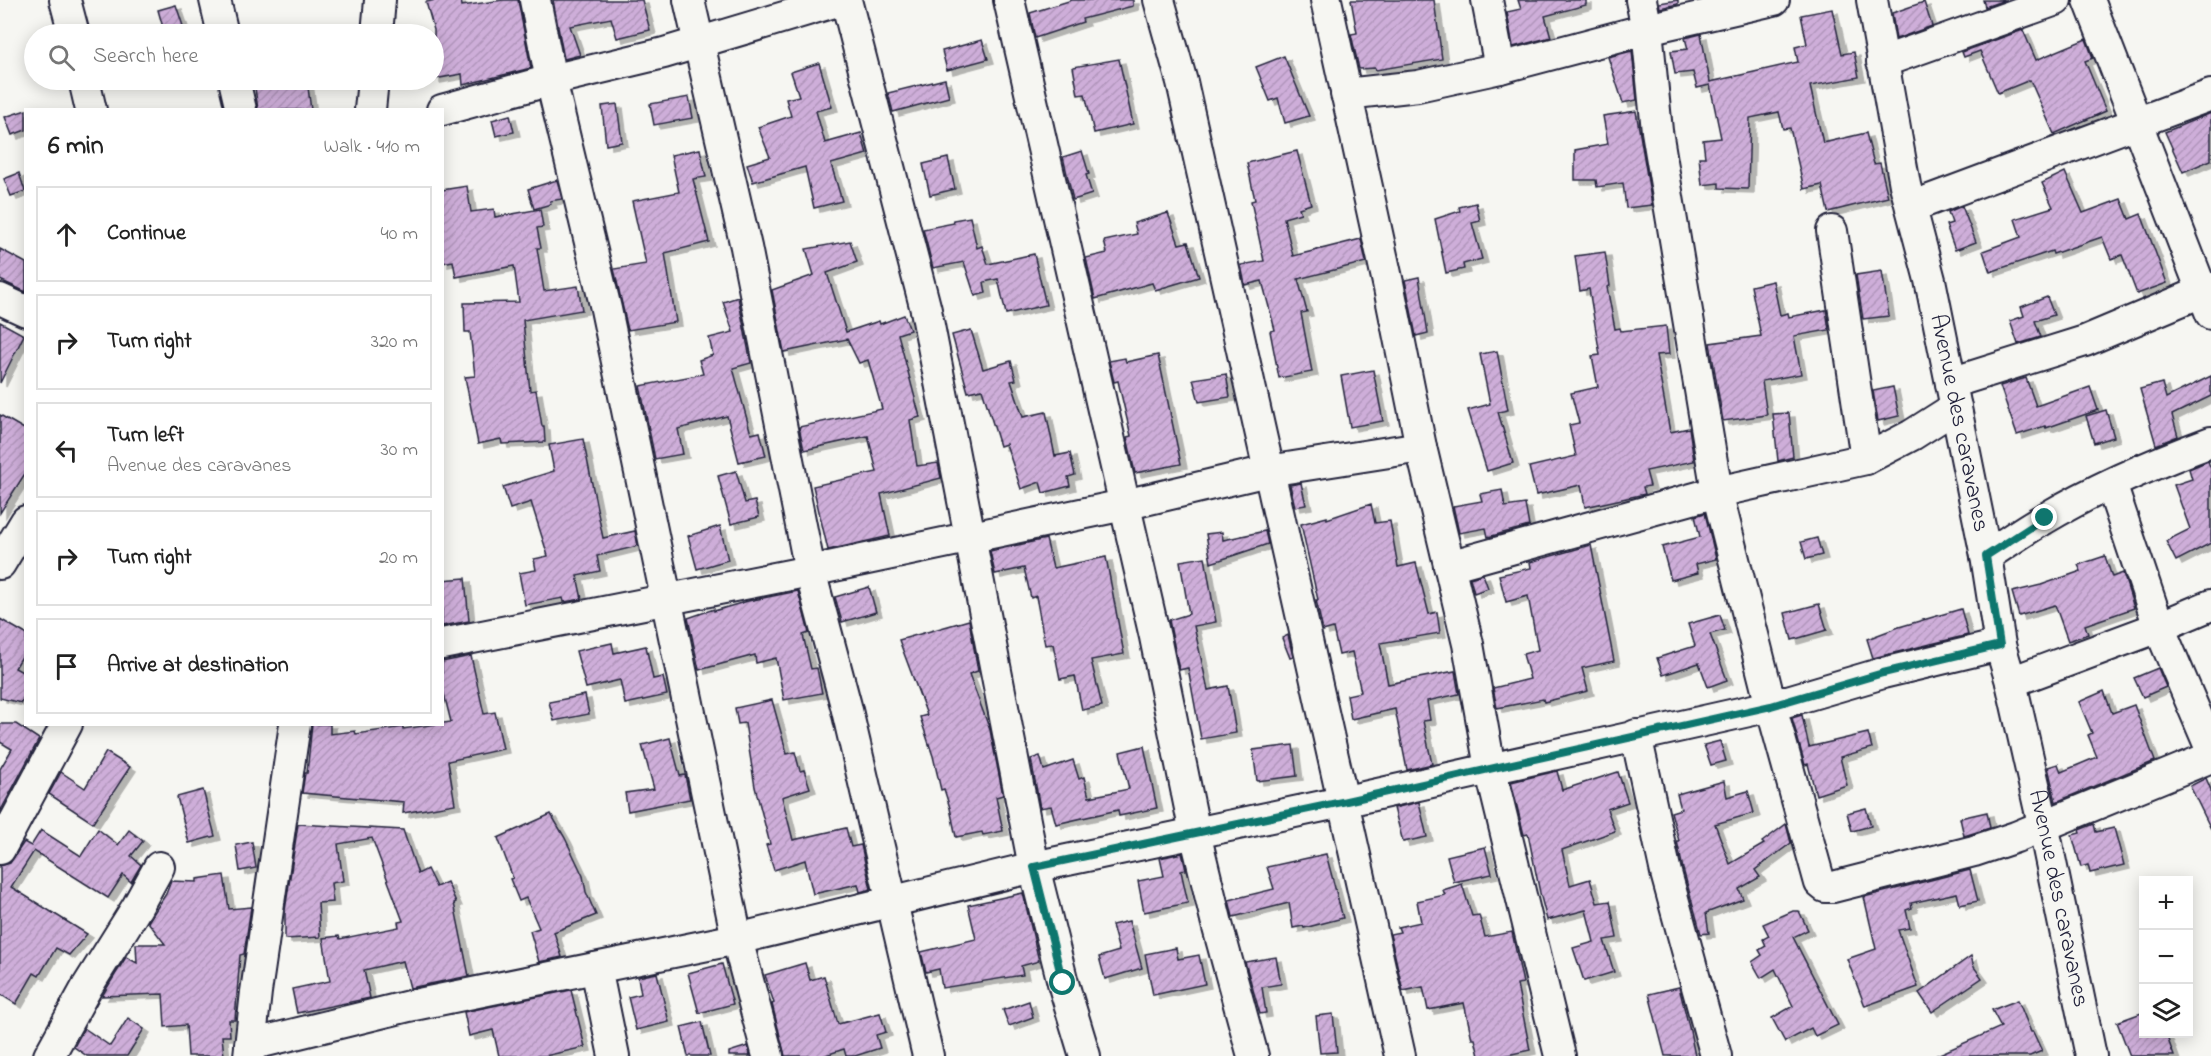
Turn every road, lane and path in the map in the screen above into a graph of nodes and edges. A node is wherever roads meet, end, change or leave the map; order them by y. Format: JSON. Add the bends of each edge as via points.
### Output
{"nodes":[{"id":1,"x":66,"y":0,"type":"edge"},
{"id":2,"x":215,"y":0,"type":"edge"},
{"id":3,"x":380,"y":0,"type":"edge"},
{"id":4,"x":535,"y":0,"type":"edge"},
{"id":5,"x":689,"y":0,"type":"edge"},
{"id":6,"x":841,"y":0,"type":"edge"},
{"id":7,"x":846,"y":0,"type":"edge"},
{"id":8,"x":1009,"y":0,"type":"edge"},
{"id":9,"x":1159,"y":0,"type":"edge"},
{"id":10,"x":1326,"y":0,"type":"edge"},
{"id":11,"x":1487,"y":0,"type":"edge"},
{"id":12,"x":1641,"y":0,"type":"edge"},
{"id":13,"x":1774,"y":0,"type":"edge"},
{"id":14,"x":1872,"y":0,"type":"edge"},
{"id":15,"x":2056,"y":0,"type":"edge"},
{"id":16,"x":2089,"y":0,"type":"edge"},
{"id":17,"x":72,"y":24,"type":"edge"},
{"id":18,"x":221,"y":24,"type":"edge"},
{"id":19,"x":378,"y":24,"type":"edge"},
{"id":20,"x":1647,"y":29,"type":"junction"},
{"id":21,"x":699,"y":42,"type":"junction"},
{"id":22,"x":1882,"y":62,"type":"junction"},
{"id":23,"x":1500,"y":68,"type":"junction"},
{"id":24,"x":551,"y":80,"type":"junction"},
{"id":25,"x":86,"y":90,"type":"edge"},
{"id":26,"x":236,"y":90,"type":"edge"},
{"id":27,"x":372,"y":90,"type":"edge"},
{"id":28,"x":1346,"y":94,"type":"junction"},
{"id":29,"x":2211,"y":95,"type":"edge"},
{"id":30,"x":91,"y":108,"type":"edge"},
{"id":31,"x":241,"y":108,"type":"edge"},
{"id":32,"x":370,"y":108,"type":"edge"},
{"id":33,"x":444,"y":109,"type":"edge"},
{"id":34,"x":2136,"y":123,"type":"junction"},
{"id":35,"x":1911,"y":207,"type":"junction"},
{"id":36,"x":1832,"y":231,"type":"dead end"},
{"id":37,"x":2208,"y":298,"type":"edge"},
{"id":38,"x":0,"y":299,"type":"edge"},
{"id":39,"x":24,"y":310,"type":"edge"},
{"id":40,"x":1954,"y":395,"type":"junction"},
{"id":41,"x":2211,"y":442,"type":"edge"},
{"id":42,"x":1421,"y":447,"type":"junction"},
{"id":43,"x":1866,"y":459,"type":"junction"},
{"id":44,"x":1268,"y":471,"type":"junction"},
{"id":45,"x":2111,"y":484,"type":"junction"},
{"id":46,"x":1717,"y":492,"type":"junction"},
{"id":47,"x":1124,"y":505,"type":"junction"},
{"id":48,"x":24,"y":524,"type":"edge"},
{"id":49,"x":971,"y":537,"type":"junction"},
{"id":50,"x":1986,"y":556,"type":"junction"},
{"id":51,"x":0,"y":564,"type":"edge"},
{"id":52,"x":1449,"y":566,"type":"junction"},
{"id":53,"x":810,"y":571,"type":"junction"},
{"id":54,"x":667,"y":600,"type":"junction"},
{"id":55,"x":2211,"y":605,"type":"edge"},
{"id":56,"x":2159,"y":627,"type":"junction"},
{"id":57,"x":444,"y":644,"type":"edge"},
{"id":58,"x":2000,"y":645,"type":"junction"},
{"id":59,"x":2011,"y":682,"type":"junction"},
{"id":60,"x":1771,"y":706,"type":"junction"},
{"id":61,"x":66,"y":726,"type":"edge"},
{"id":62,"x":294,"y":726,"type":"edge"},
{"id":63,"x":1636,"y":735,"type":"junction"},
{"id":64,"x":2211,"y":749,"type":"edge"},
{"id":65,"x":2211,"y":757,"type":"edge"},
{"id":66,"x":1490,"y":768,"type":"junction"},
{"id":67,"x":1342,"y":802,"type":"junction"},
{"id":68,"x":2043,"y":824,"type":"junction"},
{"id":69,"x":1195,"y":833,"type":"junction"},
{"id":70,"x":0,"y":849,"type":"edge"},
{"id":71,"x":159,"y":867,"type":"dead end"},
{"id":72,"x":1034,"y":867,"type":"junction"},
{"id":73,"x":891,"y":901,"type":"junction"},
{"id":74,"x":737,"y":939,"type":"junction"},
{"id":75,"x":596,"y":968,"type":"junction"},
{"id":76,"x":303,"y":1044,"type":"edge"},
{"id":77,"x":250,"y":1050,"type":"edge"},
{"id":78,"x":52,"y":1055,"type":"edge"},
{"id":79,"x":614,"y":1056,"type":"edge"},
{"id":80,"x":768,"y":1056,"type":"edge"},
{"id":81,"x":928,"y":1056,"type":"edge"},
{"id":82,"x":1085,"y":1056,"type":"edge"},
{"id":83,"x":1253,"y":1056,"type":"edge"},
{"id":84,"x":1400,"y":1056,"type":"edge"},
{"id":85,"x":1560,"y":1056,"type":"edge"},
{"id":86,"x":1716,"y":1056,"type":"edge"},
{"id":87,"x":2091,"y":1056,"type":"edge"}],
"edges":[{"from":1,"to":17,"type":"street"},
{"from":2,"to":18,"type":"street"},
{"from":3,"to":19,"type":"street"},
{"from":4,"to":24,"type":"street"},
{"from":5,"to":21,"type":"street"},
{"from":6,"to":21,"type":"street"},
{"from":7,"to":49,"type":"street","via":[[926,310]]},
{"from":8,"to":47,"type":"street"},
{"from":9,"to":44,"type":"street","via":[[1182,82]]},
{"from":10,"to":28,"type":"street"},
{"from":11,"to":23,"type":"street"},
{"from":12,"to":20,"type":"street"},
{"from":13,"to":20,"type":"street"},
{"from":14,"to":22,"type":"street","name":"Avenue des caravanes"},
{"from":15,"to":22,"type":"street"},
{"from":16,"to":34,"type":"street"},
{"from":20,"to":23,"type":"street"},
{"from":20,"to":46,"type":"street","via":[[1657,131]]},
{"from":21,"to":24,"type":"street"},
{"from":21,"to":53,"type":"street","via":[[746,247]]},
{"from":22,"to":35,"type":"street","name":"Avenue des caravanes"},
{"from":23,"to":28,"type":"street","via":[[1418,86]]},
{"from":24,"to":33,"type":"street"},
{"from":24,"to":54,"type":"street","via":[[606,309]]},
{"from":25,"to":30,"type":"street"},
{"from":26,"to":31,"type":"street"},
{"from":27,"to":32,"type":"street"},
{"from":28,"to":42,"type":"street"},
{"from":29,"to":34,"type":"street"},
{"from":34,"to":35,"type":"street"},
{"from":34,"to":37,"type":"street"},
{"from":35,"to":40,"type":"street","name":"Avenue des caravanes"},
{"from":36,"to":43,"type":"street"},
{"from":37,"to":40,"type":"street","via":[[2085,341]]},
{"from":38,"to":39,"type":"street"},
{"from":40,"to":43,"type":"street","via":[[1912,435]]},
{"from":40,"to":50,"type":"street","name":"Avenue des caravanes"},
{"from":41,"to":45,"type":"street"},
{"from":42,"to":44,"type":"street"},
{"from":42,"to":52,"type":"street"},
{"from":43,"to":46,"type":"street"},
{"from":44,"to":47,"type":"street"},
{"from":44,"to":67,"type":"street"},
{"from":45,"to":50,"type":"street","via":[[2045,518]]},
{"from":45,"to":56,"type":"street"},
{"from":46,"to":52,"type":"street"},
{"from":46,"to":60,"type":"street"},
{"from":47,"to":49,"type":"street"},
{"from":47,"to":69,"type":"street"},
{"from":48,"to":51,"type":"street"},
{"from":49,"to":53,"type":"street"},
{"from":49,"to":72,"type":"street"},
{"from":50,"to":58,"type":"street","name":"Avenue des caravanes"},
{"from":52,"to":66,"type":"street","via":[[1468,644]]},
{"from":53,"to":54,"type":"street"},
{"from":53,"to":73,"type":"street"},
{"from":54,"to":57,"type":"street"},
{"from":54,"to":74,"type":"street"},
{"from":55,"to":56,"type":"street"},
{"from":56,"to":59,"type":"street"},
{"from":56,"to":64,"type":"street"},
{"from":58,"to":59,"type":"street","name":"Avenue des caravanes"},
{"from":58,"to":60,"type":"street","via":[[1883,673]]},
{"from":59,"to":68,"type":"street","name":"Avenue des caravanes"},
{"from":60,"to":63,"type":"street"},
{"from":60,"to":68,"type":"street","via":[[1820,883],[1825,887],[1974,851]]},
{"from":61,"to":70,"type":"street"},
{"from":62,"to":77,"type":"street"},
{"from":63,"to":66,"type":"street"},
{"from":63,"to":86,"type":"street","via":[[1666,873]]},
{"from":65,"to":68,"type":"street"},
{"from":66,"to":67,"type":"street"},
{"from":66,"to":85,"type":"street"},
{"from":67,"to":69,"type":"street"},
{"from":67,"to":84,"type":"street"},
{"from":68,"to":87,"type":"street","name":"Avenue des caravanes"},
{"from":69,"to":72,"type":"street"},
{"from":69,"to":83,"type":"street"},
{"from":71,"to":78,"type":"street","via":[[87,987]]},
{"from":72,"to":73,"type":"street"},
{"from":72,"to":82,"type":"street"},
{"from":73,"to":74,"type":"street"},
{"from":73,"to":81,"type":"street"},
{"from":74,"to":75,"type":"street"},
{"from":74,"to":80,"type":"street"},
{"from":75,"to":76,"type":"street","via":[[409,1006]]},
{"from":75,"to":79,"type":"street"},
{"from":76,"to":77,"type":"street"}]}
